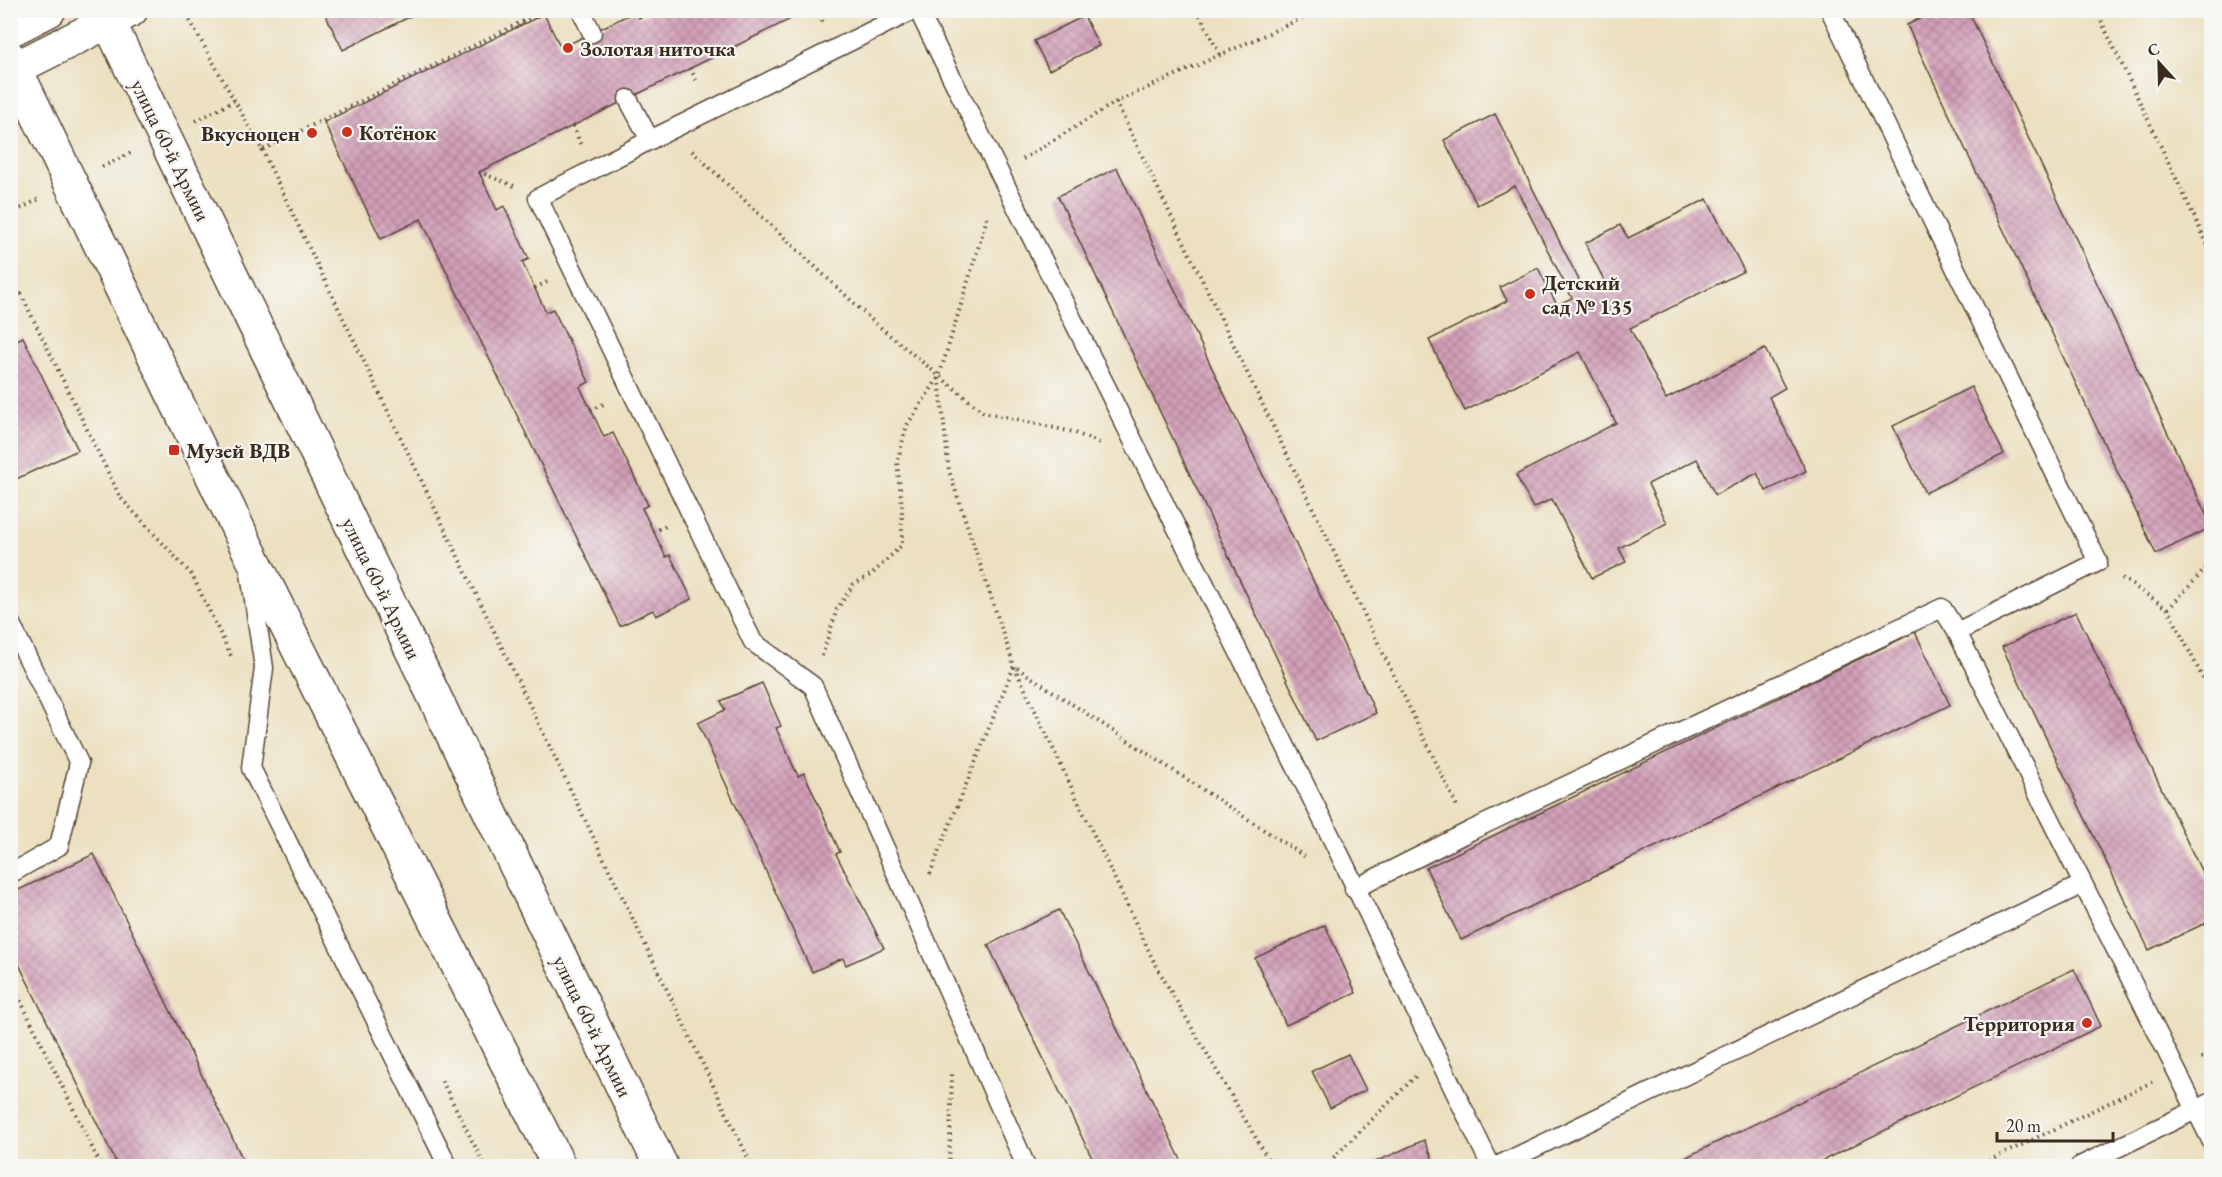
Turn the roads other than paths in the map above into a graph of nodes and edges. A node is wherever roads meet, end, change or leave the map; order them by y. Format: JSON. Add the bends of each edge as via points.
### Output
{"nodes":[{"id":1,"x":49,"y":10,"type":"edge"},
{"id":2,"x":581,"y":10,"type":"edge"},
{"id":3,"x":914,"y":10,"type":"edge"},
{"id":4,"x":918,"y":10,"type":"edge"},
{"id":5,"x":1830,"y":10,"type":"edge"},
{"id":6,"x":114,"y":14,"type":"edge"},
{"id":7,"x":10,"y":30,"type":"edge"},
{"id":8,"x":592,"y":33,"type":"dead end"},
{"id":9,"x":12,"y":65,"type":"edge"},
{"id":10,"x":628,"y":99,"type":"dead end"},
{"id":11,"x":650,"y":140,"type":"junction"},
{"id":12,"x":246,"y":545,"type":"junction"},
{"id":13,"x":10,"y":622,"type":"edge"},
{"id":14,"x":1956,"y":632,"type":"junction"},
{"id":15,"x":10,"y":874,"type":"edge"},
{"id":16,"x":2083,"y":884,"type":"junction"},
{"id":17,"x":1354,"y":889,"type":"junction"},
{"id":18,"x":2203,"y":1106,"type":"edge"},
{"id":19,"x":2211,"y":1142,"type":"edge"},
{"id":20,"x":448,"y":1167,"type":"edge"},
{"id":21,"x":559,"y":1167,"type":"edge"},
{"id":22,"x":661,"y":1167,"type":"edge"},
{"id":23,"x":1026,"y":1167,"type":"edge"},
{"id":24,"x":1491,"y":1167,"type":"edge"},
{"id":25,"x":1497,"y":1167,"type":"edge"},
{"id":26,"x":2080,"y":1167,"type":"edge"}],
"edges":[{"from":1,"to":7,"type":"main road"},
{"from":2,"to":8,"type":"lane"},
{"from":3,"to":11,"type":"lane"},
{"from":4,"to":17,"type":"lane"},
{"from":5,"to":14,"type":"lane","via":[[2098,562]]},
{"from":6,"to":9,"type":"main road"},
{"from":6,"to":22,"type":"main road","name":"улица 60-й Армии","via":[[165,136]]},
{"from":9,"to":12,"type":"main road"},
{"from":10,"to":11,"type":"lane"},
{"from":11,"to":23,"type":"lane","via":[[538,198],[753,642],[813,686]]},
{"from":12,"to":20,"type":"lane","via":[[264,668],[251,768]]},
{"from":12,"to":21,"type":"main road"},
{"from":13,"to":15,"type":"lane","via":[[79,763],[59,846]]},
{"from":14,"to":16,"type":"lane"},
{"from":14,"to":17,"type":"lane","via":[[1942,608]]},
{"from":16,"to":18,"type":"lane","via":[[2176,1070]]},
{"from":16,"to":25,"type":"lane"},
{"from":17,"to":24,"type":"lane"},
{"from":18,"to":19,"type":"lane"},
{"from":18,"to":26,"type":"lane"}]}
